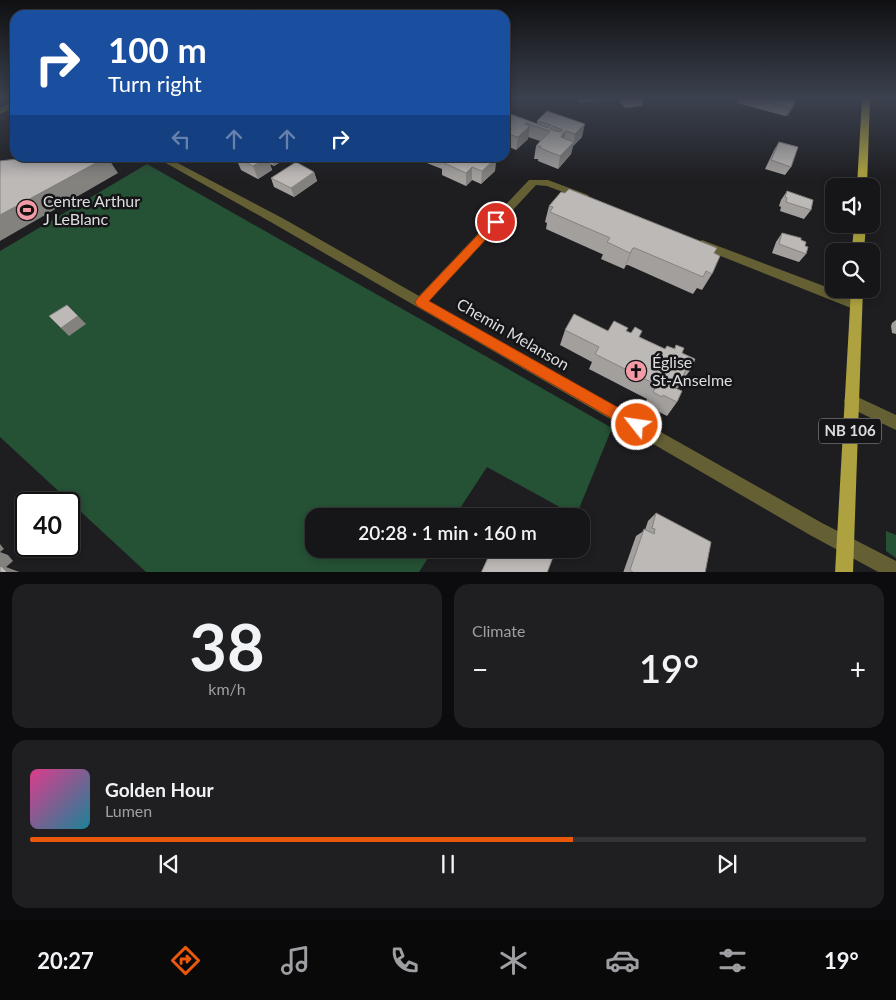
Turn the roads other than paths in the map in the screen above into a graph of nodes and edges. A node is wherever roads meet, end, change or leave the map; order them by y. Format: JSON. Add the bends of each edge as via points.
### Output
{"nodes":[{"id":1,"x":865,"y":126,"type":"edge"},
{"id":2,"x":169,"y":162,"type":"edge"},
{"id":3,"x":862,"y":178,"type":"edge"},
{"id":4,"x":594,"y":201,"type":"edge"},
{"id":5,"x":693,"y":240,"type":"edge"},
{"id":6,"x":825,"y":285,"type":"edge"},
{"id":7,"x":856,"y":298,"type":"edge"},
{"id":8,"x":421,"y":302,"type":"junction"},
{"id":9,"x":851,"y":401,"type":"junction"},
{"id":10,"x":896,"y":423,"type":"edge"},
{"id":11,"x":845,"y":543,"type":"junction"},
{"id":12,"x":896,"y":571,"type":"edge"},
{"id":13,"x":844,"y":572,"type":"edge"}],
"edges":[{"from":1,"to":3,"type":"main road"},
{"from":2,"to":8,"type":"street","name":"Chemin Melanson"},
{"from":4,"to":8,"type":"street","via":[[548,183],[533,182]]},
{"from":5,"to":6,"type":"street"},
{"from":7,"to":9,"type":"main road","number":"NB 106"},
{"from":8,"to":11,"type":"street","name":"Chemin Melanson"},
{"from":9,"to":10,"type":"street"},
{"from":9,"to":11,"type":"main road","number":"NB 106"},
{"from":11,"to":12,"type":"street","name":"Chemin Melanson"},
{"from":11,"to":13,"type":"main road","number":"NB 106"}]}
